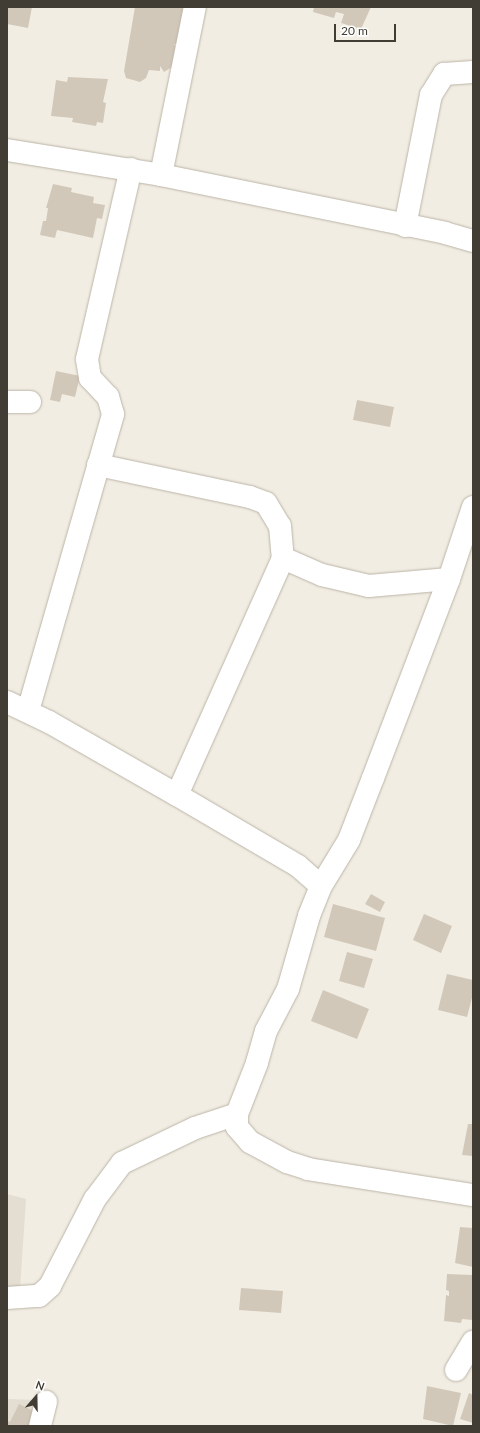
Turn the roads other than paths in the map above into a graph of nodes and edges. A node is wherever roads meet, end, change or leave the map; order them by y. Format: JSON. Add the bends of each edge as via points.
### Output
{"nodes":[{"id":1,"x":195,"y":7,"type":"edge"},
{"id":2,"x":473,"y":72,"type":"edge"},
{"id":3,"x":7,"y":150,"type":"edge"},
{"id":4,"x":131,"y":169,"type":"junction"},
{"id":5,"x":161,"y":175,"type":"junction"},
{"id":6,"x":405,"y":226,"type":"junction"},
{"id":7,"x":473,"y":241,"type":"edge"},
{"id":8,"x":7,"y":402,"type":"edge"},
{"id":9,"x":30,"y":402,"type":"dead end"},
{"id":10,"x":98,"y":465,"type":"junction"},
{"id":11,"x":473,"y":507,"type":"edge"},
{"id":12,"x":283,"y":558,"type":"junction"},
{"id":13,"x":450,"y":579,"type":"junction"},
{"id":14,"x":7,"y":702,"type":"edge"},
{"id":15,"x":28,"y":712,"type":"junction"},
{"id":16,"x":177,"y":795,"type":"junction"},
{"id":17,"x":321,"y":886,"type":"junction"},
{"id":18,"x":237,"y":1114,"type":"junction"},
{"id":19,"x":473,"y":1195,"type":"edge"},
{"id":20,"x":7,"y":1298,"type":"edge"},
{"id":21,"x":473,"y":1342,"type":"edge"},
{"id":22,"x":456,"y":1370,"type":"dead end"},
{"id":23,"x":46,"y":1402,"type":"dead end"},
{"id":24,"x":40,"y":1426,"type":"edge"}],
"edges":[{"from":1,"to":5,"type":"street"},
{"from":2,"to":6,"type":"street","via":[[444,74],[431,95]]},
{"from":3,"to":4,"type":"street"},
{"from":4,"to":5,"type":"street"},
{"from":4,"to":10,"type":"street","via":[[87,359],[90,378],[108,396],[113,414]]},
{"from":5,"to":6,"type":"street"},
{"from":6,"to":7,"type":"street"},
{"from":8,"to":9,"type":"street"},
{"from":10,"to":12,"type":"street","via":[[266,502],[280,526]]},
{"from":10,"to":15,"type":"street"},
{"from":11,"to":13,"type":"street"},
{"from":12,"to":13,"type":"street","via":[[322,575],[370,586]]},
{"from":12,"to":16,"type":"street"},
{"from":13,"to":17,"type":"street","via":[[349,840]]},
{"from":14,"to":15,"type":"street"},
{"from":15,"to":16,"type":"street"},
{"from":16,"to":17,"type":"street","via":[[298,866]]},
{"from":17,"to":18,"type":"street","via":[[309,916],[288,989],[266,1031],[257,1063]]},
{"from":18,"to":19,"type":"street","via":[[238,1127],[250,1142],[287,1162],[308,1169]]},
{"from":18,"to":20,"type":"street","via":[[195,1128],[122,1163],[95,1199],[50,1286],[39,1296]]},
{"from":21,"to":22,"type":"street"},
{"from":23,"to":24,"type":"street"}]}
